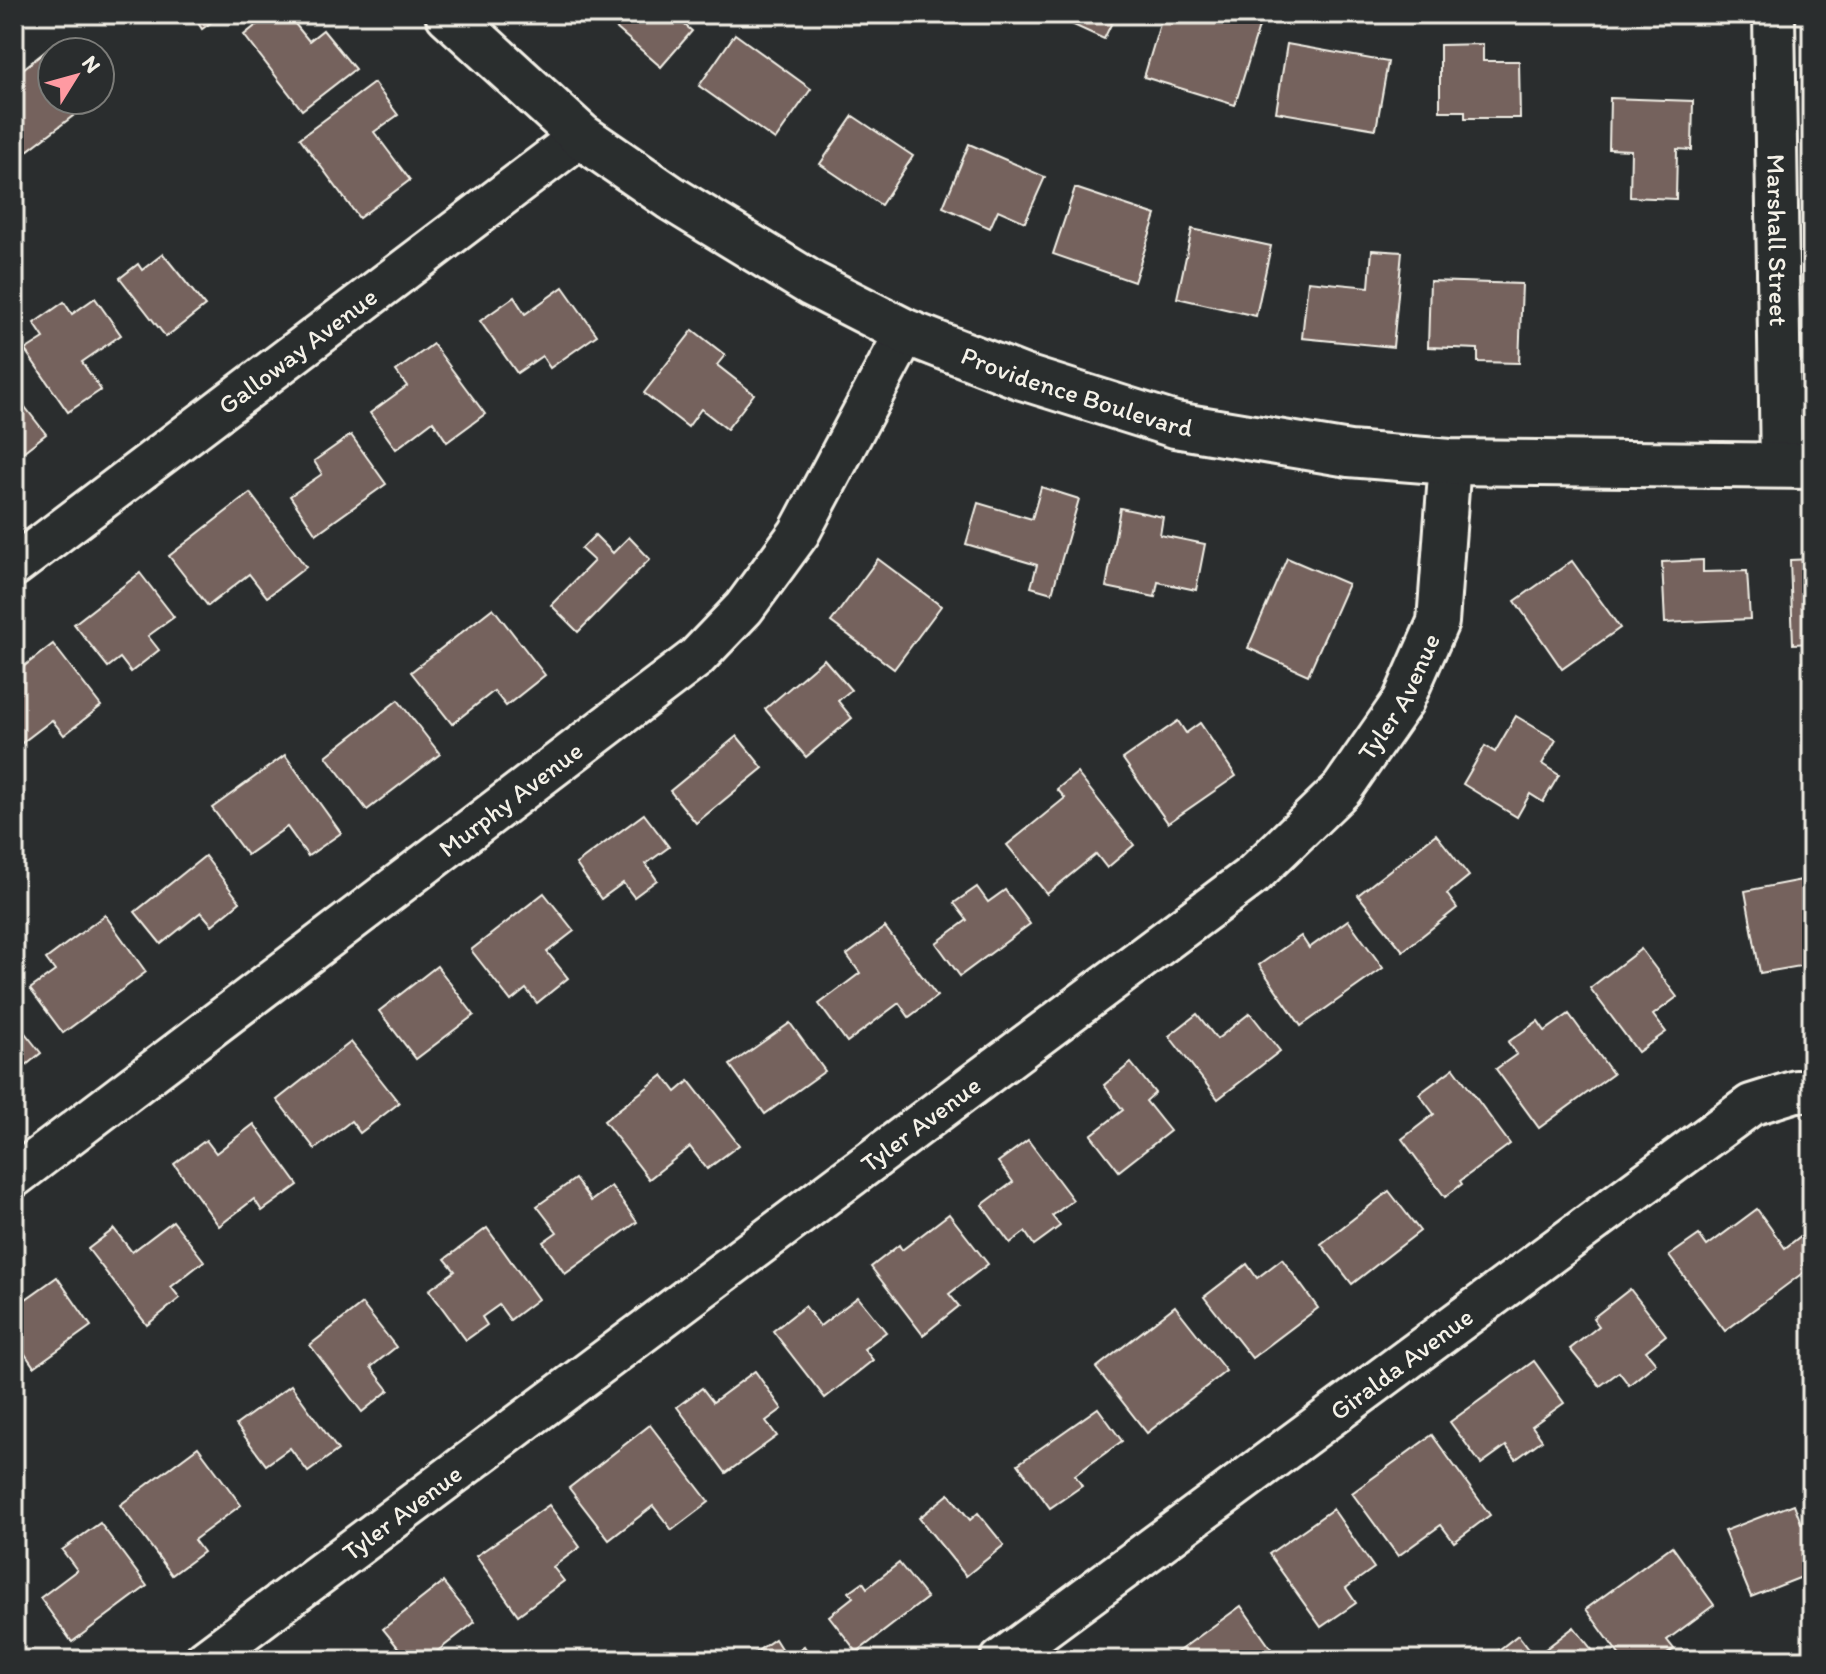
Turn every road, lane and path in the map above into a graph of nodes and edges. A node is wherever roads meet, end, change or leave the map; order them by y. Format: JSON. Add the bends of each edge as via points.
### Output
{"nodes":[{"id":1,"x":448,"y":14,"type":"edge"},
{"id":2,"x":1774,"y":14,"type":"edge"},
{"id":3,"x":581,"y":136,"type":"junction"},
{"id":4,"x":906,"y":332,"type":"junction"},
{"id":5,"x":1450,"y":462,"type":"junction"},
{"id":6,"x":1796,"y":466,"type":"edge"},
{"id":7,"x":14,"y":566,"type":"edge"},
{"id":8,"x":1812,"y":1091,"type":"edge"},
{"id":9,"x":14,"y":1177,"type":"edge"},
{"id":10,"x":205,"y":1660,"type":"edge"},
{"id":11,"x":1001,"y":1660,"type":"edge"}],
"edges":[{"from":1,"to":3,"type":"main road","name":"Providence Boulevard"},
{"from":2,"to":6,"type":"street","name":"Marshall Street"},
{"from":3,"to":4,"type":"main road","name":"Providence Boulevard","via":[[812,284]]},
{"from":3,"to":7,"type":"street","name":"Galloway Avenue"},
{"from":4,"to":5,"type":"main road","name":"Providence Boulevard","via":[[1022,377],[1175,425],[1349,454]]},
{"from":4,"to":9,"type":"street","name":"Murphy Avenue","via":[[799,533],[744,608],[696,658]]},
{"from":5,"to":6,"type":"main road","name":"Providence Boulevard"},
{"from":5,"to":10,"type":"street","name":"Tyler Avenue","via":[[1438,622],[1403,701],[1342,789],[1253,875]]},
{"from":8,"to":11,"type":"street","name":"Giralda Avenue","via":[[1751,1105]]}]}
